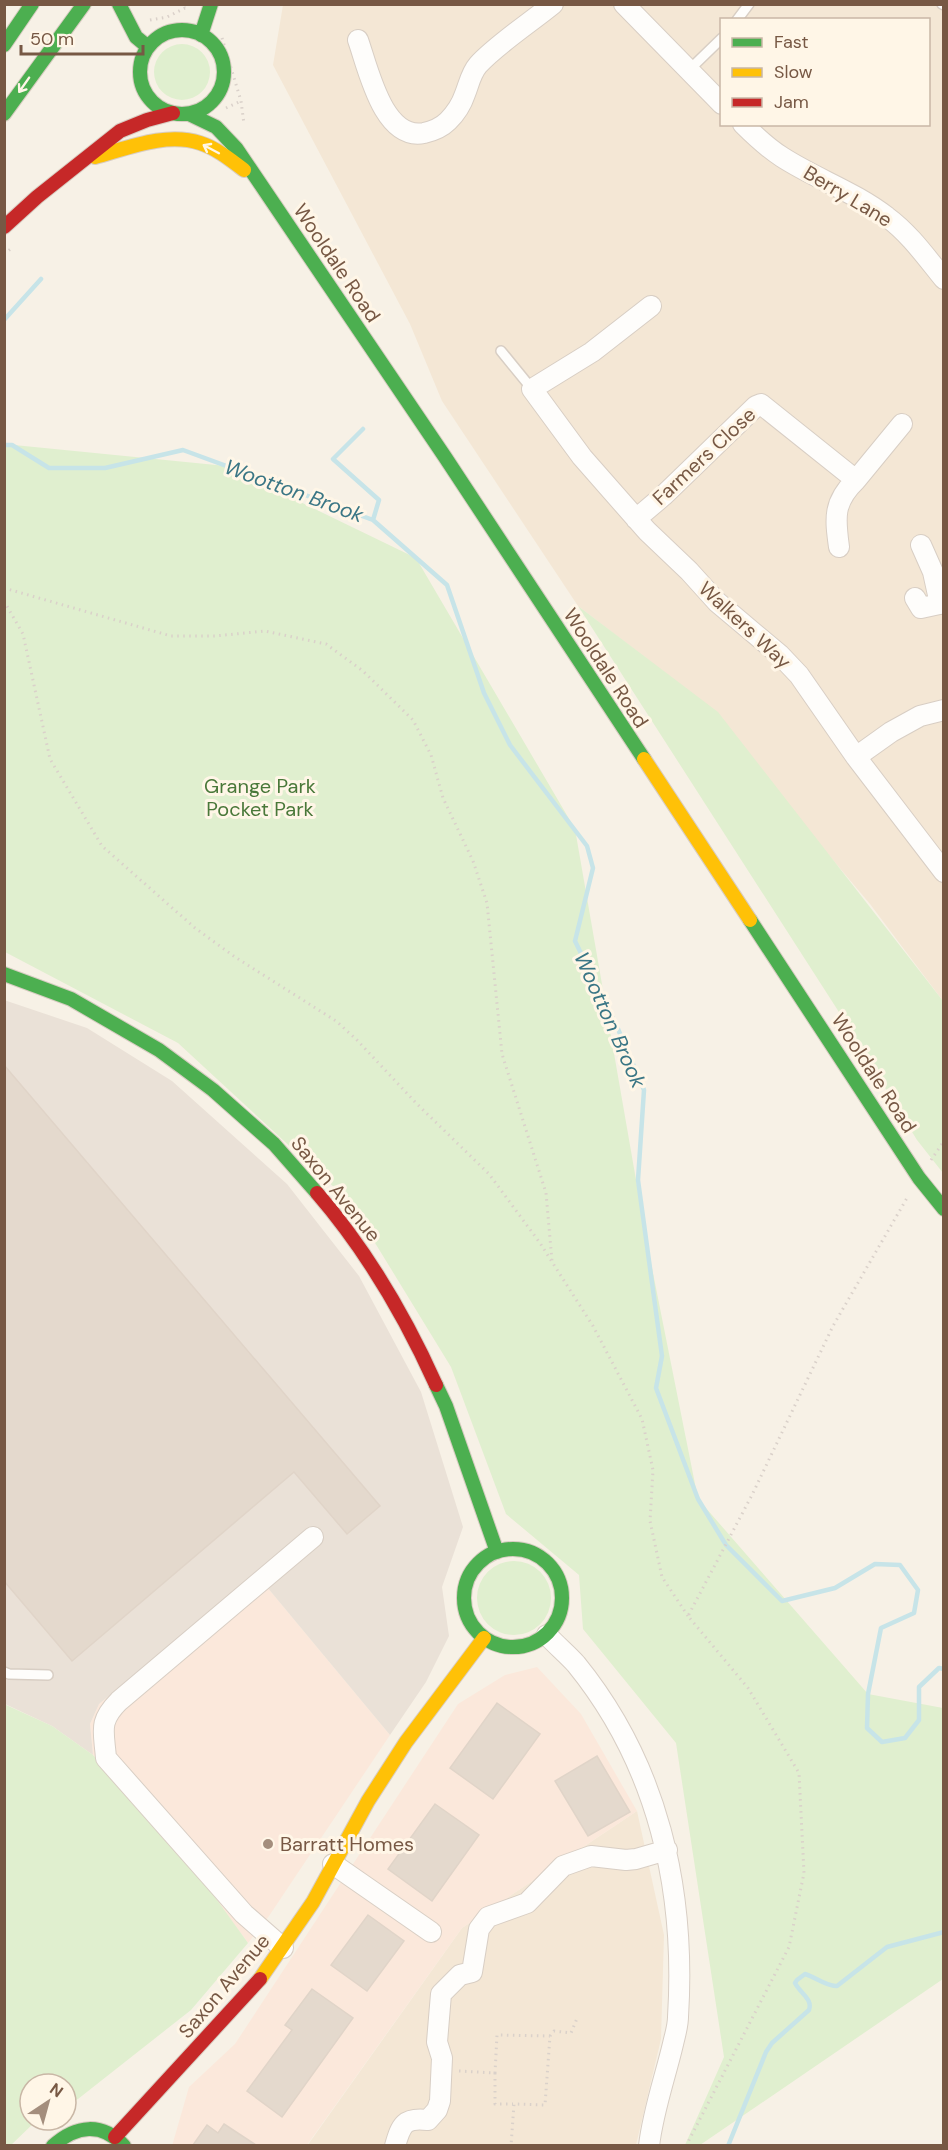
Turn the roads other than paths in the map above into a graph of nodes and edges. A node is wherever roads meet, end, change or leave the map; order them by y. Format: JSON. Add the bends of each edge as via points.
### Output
{"nodes":[{"id":1,"x":32,"y":4,"type":"edge"},
{"id":2,"x":84,"y":4,"type":"edge"},
{"id":3,"x":119,"y":4,"type":"edge"},
{"id":4,"x":211,"y":4,"type":"edge"},
{"id":5,"x":553,"y":4,"type":"edge"},
{"id":6,"x":624,"y":4,"type":"edge"},
{"id":7,"x":749,"y":4,"type":"edge"},
{"id":8,"x":738,"y":18,"type":"edge"},
{"id":9,"x":201,"y":35,"type":"junction"},
{"id":10,"x":358,"y":40,"type":"dead end"},
{"id":11,"x":720,"y":40,"type":"edge"},
{"id":12,"x":4,"y":45,"type":"edge"},
{"id":13,"x":148,"y":47,"type":"junction"},
{"id":14,"x":140,"y":69,"type":"junction"},
{"id":15,"x":688,"y":71,"type":"junction"},
{"id":16,"x":222,"y":83,"type":"junction"},
{"id":17,"x":720,"y":102,"type":"edge"},
{"id":18,"x":174,"y":113,"type":"junction"},
{"id":19,"x":4,"y":114,"type":"edge"},
{"id":20,"x":189,"y":114,"type":"junction"},
{"id":21,"x":745,"y":126,"type":"edge"},
{"id":22,"x":120,"y":131,"type":"junction"},
{"id":23,"x":236,"y":148,"type":"junction"},
{"id":24,"x":87,"y":159,"type":"junction"},
{"id":25,"x":259,"y":182,"type":"junction"},
{"id":26,"x":4,"y":227,"type":"edge"},
{"id":27,"x":944,"y":279,"type":"edge"},
{"id":28,"x":651,"y":306,"type":"dead end"},
{"id":29,"x":501,"y":351,"type":"dead end"},
{"id":30,"x":532,"y":389,"type":"junction"},
{"id":31,"x":902,"y":424,"type":"dead end"},
{"id":32,"x":856,"y":480,"type":"junction"},
{"id":33,"x":636,"y":519,"type":"junction"},
{"id":34,"x":921,"y":545,"type":"dead end"},
{"id":35,"x":839,"y":547,"type":"dead end"},
{"id":36,"x":915,"y":598,"type":"dead end"},
{"id":37,"x":942,"y":604,"type":"edge"},
{"id":38,"x":944,"y":710,"type":"edge"},
{"id":39,"x":856,"y":757,"type":"junction"},
{"id":40,"x":944,"y":872,"type":"edge"},
{"id":41,"x":4,"y":974,"type":"edge"},
{"id":42,"x":944,"y":1209,"type":"edge"},
{"id":43,"x":313,"y":1537,"type":"dead end"},
{"id":44,"x":497,"y":1552,"type":"junction"},
{"id":45,"x":547,"y":1635,"type":"junction"},
{"id":46,"x":484,"y":1638,"type":"junction"},
{"id":47,"x":4,"y":1671,"type":"edge"},
{"id":48,"x":48,"y":1675,"type":"dead end"},
{"id":49,"x":667,"y":1850,"type":"junction"},
{"id":50,"x":333,"y":1864,"type":"junction"},
{"id":51,"x":431,"y":1932,"type":"dead end"},
{"id":52,"x":283,"y":1947,"type":"junction"},
{"id":53,"x":119,"y":2141,"type":"edge"},
{"id":54,"x":53,"y":2145,"type":"edge"},
{"id":55,"x":395,"y":2145,"type":"edge"},
{"id":56,"x":649,"y":2145,"type":"edge"}],
"edges":[{"from":1,"to":12,"type":"main road"},
{"from":2,"to":19,"type":"main road","one_way":true},
{"from":3,"to":13,"type":"main road","via":[[136,37]]},
{"from":4,"to":9,"type":"main road"},
{"from":5,"to":10,"type":"street","via":[[477,66],[465,96],[447,122],[417,134],[402,129],[386,114]]},
{"from":6,"to":15,"type":"street"},
{"from":7,"to":8,"type":"lane"},
{"from":9,"to":13,"type":"main road","via":[[174,31],[158,37]]},
{"from":9,"to":16,"type":"main road","via":[[221,58]]},
{"from":11,"to":15,"type":"lane"},
{"from":13,"to":14,"type":"main road"},
{"from":14,"to":18,"type":"main road","via":[[142,85],[150,100]]},
{"from":14,"to":22,"type":"main road"},
{"from":15,"to":17,"type":"street"},
{"from":16,"to":20,"type":"main road","via":[[211,102]]},
{"from":16,"to":23,"type":"main road","name":"Wooldale Road"},
{"from":18,"to":20,"type":"main road"},
{"from":18,"to":22,"type":"main road"},
{"from":20,"to":23,"type":"main road","name":"Wooldale Road","via":[[225,133]]},
{"from":21,"to":27,"type":"street","name":"Berry Lane","via":[[783,158],[886,216],[910,236]]},
{"from":22,"to":24,"type":"main road"},
{"from":23,"to":25,"type":"main road","name":"Wooldale Road"},
{"from":25,"to":24,"type":"main road","one_way":true,"via":[[226,156],[199,142],[165,140]]},
{"from":24,"to":26,"type":"main road"},
{"from":25,"to":42,"type":"main road","name":"Wooldale Road","via":[[445,457],[919,1178]]},
{"from":28,"to":30,"type":"street","via":[[592,352]]},
{"from":29,"to":30,"type":"lane"},
{"from":30,"to":33,"type":"street","name":"Walkers Way","via":[[582,457]]},
{"from":31,"to":32,"type":"street"},
{"from":32,"to":33,"type":"street","name":"Farmers Close","via":[[761,404]]},
{"from":32,"to":35,"type":"street","via":[[843,493],[838,507]]},
{"from":33,"to":39,"type":"street","name":"Walkers Way","via":[[717,602],[799,675]]},
{"from":34,"to":37,"type":"street"},
{"from":36,"to":37,"type":"street","via":[[921,608]]},
{"from":38,"to":39,"type":"street","via":[[920,716]]},
{"from":39,"to":40,"type":"street","name":"Walkers Way"},
{"from":41,"to":44,"type":"main road","name":"Saxon Avenue","via":[[71,999],[159,1050],[213,1090],[274,1144],[328,1206],[380,1276],[420,1349],[446,1406]]},
{"from":43,"to":52,"type":"street","via":[[119,1701],[108,1712],[104,1725],[106,1758],[244,1914]]},
{"from":44,"to":45,"type":"main road","via":[[521,1550],[552,1568],[560,1583],[562,1609]]},
{"from":44,"to":46,"type":"main road","via":[[474,1568],[466,1583],[465,1606],[470,1623]]},
{"from":45,"to":46,"type":"main road","via":[[527,1646],[510,1648]]},
{"from":45,"to":49,"type":"street","via":[[610,1710],[652,1798]]},
{"from":46,"to":50,"type":"main road","name":"Saxon Avenue","via":[[406,1742]]},
{"from":47,"to":48,"type":"lane"},
{"from":49,"to":55,"type":"street","via":[[636,1859],[580,1859],[563,1866],[526,1903],[488,1917],[479,1929],[472,1972],[460,1975],[441,1994],[437,2042],[442,2058],[441,2101],[428,2120],[409,2120],[402,2126]]},
{"from":49,"to":56,"type":"street","via":[[679,1931],[678,2019]]},
{"from":50,"to":51,"type":"street"},
{"from":50,"to":52,"type":"main road","name":"Saxon Avenue"},
{"from":52,"to":53,"type":"main road","name":"Saxon Avenue","via":[[264,1975]]},
{"from":53,"to":54,"type":"main road","via":[[107,2132],[89,2128],[73,2131]]}]}
